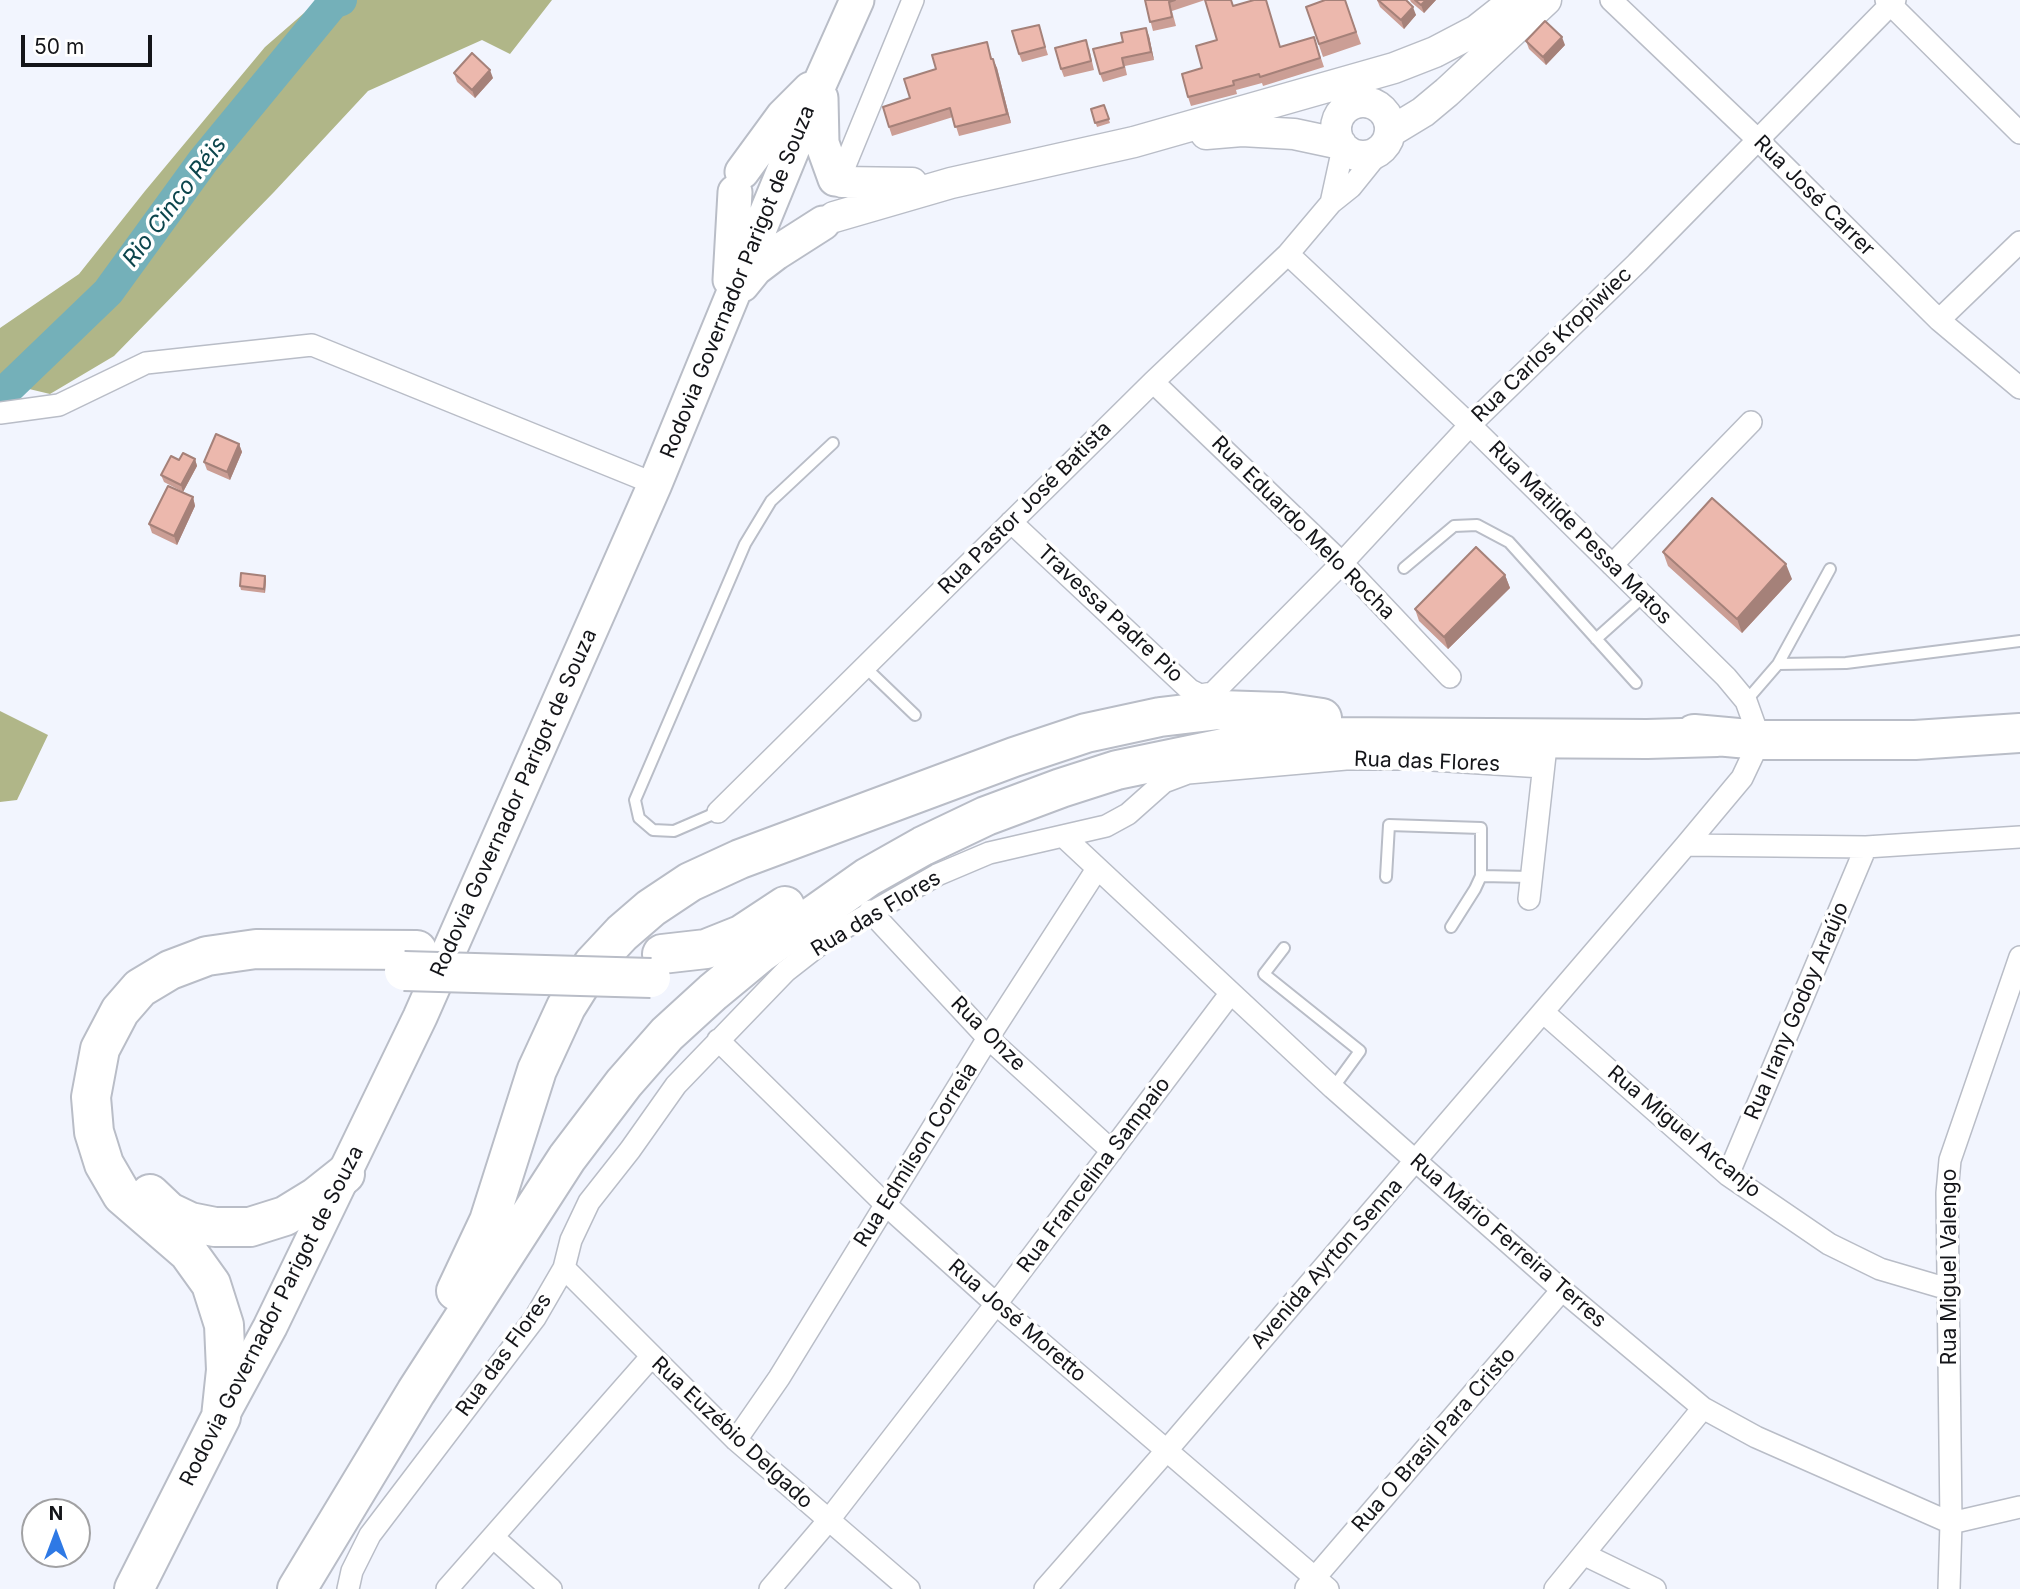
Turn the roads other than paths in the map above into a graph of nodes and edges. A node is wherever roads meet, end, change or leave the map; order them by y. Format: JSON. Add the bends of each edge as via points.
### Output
{"nodes":[{"id":1,"x":857,"y":0,"type":"edge"},
{"id":2,"x":913,"y":0,"type":"edge"},
{"id":3,"x":1515,"y":0,"type":"edge"},
{"id":4,"x":1546,"y":0,"type":"edge"},
{"id":5,"x":1611,"y":0,"type":"edge"},
{"id":6,"x":1891,"y":2,"type":"edge"},
{"id":7,"x":824,"y":74,"type":"junction"},
{"id":8,"x":1350,"y":97,"type":"junction"},
{"id":9,"x":2020,"y":133,"type":"edge"},
{"id":10,"x":1387,"y":139,"type":"junction"},
{"id":11,"x":1758,"y":140,"type":"junction"},
{"id":12,"x":1134,"y":142,"type":"junction"},
{"id":13,"x":1342,"y":146,"type":"junction"},
{"id":14,"x":787,"y":164,"type":"junction"},
{"id":15,"x":839,"y":180,"type":"junction"},
{"id":16,"x":738,"y":182,"type":"junction"},
{"id":17,"x":951,"y":183,"type":"junction"},
{"id":18,"x":1332,"y":203,"type":"junction"},
{"id":19,"x":763,"y":220,"type":"junction"},
{"id":20,"x":828,"y":220,"type":"junction"},
{"id":21,"x":2020,"y":242,"type":"edge"},
{"id":22,"x":1288,"y":254,"type":"junction"},
{"id":23,"x":729,"y":300,"type":"junction"},
{"id":24,"x":1939,"y":320,"type":"junction"},
{"id":25,"x":1153,"y":382,"type":"junction"},
{"id":26,"x":2020,"y":388,"type":"edge"},
{"id":27,"x":7,"y":413,"type":"edge"},
{"id":28,"x":1751,"y":422,"type":"dead end"},
{"id":29,"x":1470,"y":425,"type":"junction"},
{"id":30,"x":833,"y":443,"type":"dead end"},
{"id":31,"x":654,"y":484,"type":"junction"},
{"id":32,"x":1011,"y":522,"type":"junction"},
{"id":33,"x":1342,"y":563,"type":"junction"},
{"id":34,"x":1612,"y":565,"type":"junction"},
{"id":35,"x":1404,"y":568,"type":"dead end"},
{"id":36,"x":1830,"y":569,"type":"dead end"},
{"id":37,"x":1644,"y":596,"type":"junction"},
{"id":38,"x":1596,"y":639,"type":"junction"},
{"id":39,"x":2020,"y":641,"type":"edge"},
{"id":40,"x":1778,"y":664,"type":"junction"},
{"id":41,"x":865,"y":667,"type":"junction"},
{"id":42,"x":1450,"y":677,"type":"dead end"},
{"id":43,"x":1636,"y":683,"type":"dead end"},
{"id":44,"x":1213,"y":693,"type":"joint"},
{"id":45,"x":1746,"y":701,"type":"junction"},
{"id":46,"x":915,"y":715,"type":"dead end"},
{"id":47,"x":1322,"y":718,"type":"junction"},
{"id":48,"x":2017,"y":736,"type":"edge"},
{"id":49,"x":1717,"y":737,"type":"junction"},
{"id":50,"x":1760,"y":740,"type":"junction"},
{"id":51,"x":1545,"y":753,"type":"junction"},
{"id":52,"x":718,"y":812,"type":"joint"},
{"id":53,"x":1063,"y":836,"type":"junction"},
{"id":54,"x":2020,"y":837,"type":"edge"},
{"id":55,"x":1686,"y":845,"type":"junction"},
{"id":56,"x":1866,"y":847,"type":"junction"},
{"id":57,"x":1097,"y":869,"type":"junction"},
{"id":58,"x":1481,"y":876,"type":"junction"},
{"id":59,"x":1386,"y":877,"type":"dead end"},
{"id":60,"x":1531,"y":877,"type":"junction"},
{"id":61,"x":869,"y":894,"type":"junction"},
{"id":62,"x":1529,"y":899,"type":"dead end"},
{"id":63,"x":1451,"y":928,"type":"dead end"},
{"id":64,"x":1284,"y":948,"type":"dead end"},
{"id":65,"x":2020,"y":957,"type":"edge"},
{"id":66,"x":411,"y":961,"type":"junction"},
{"id":67,"x":656,"y":966,"type":"junction"},
{"id":68,"x":1230,"y":994,"type":"junction"},
{"id":69,"x":1543,"y":1012,"type":"junction"},
{"id":70,"x":988,"y":1038,"type":"junction"},
{"id":71,"x":719,"y":1040,"type":"junction"},
{"id":72,"x":1333,"y":1088,"type":"junction"},
{"id":73,"x":1112,"y":1151,"type":"junction"},
{"id":74,"x":1415,"y":1161,"type":"junction"},
{"id":75,"x":345,"y":1174,"type":"junction"},
{"id":76,"x":1728,"y":1175,"type":"junction"},
{"id":77,"x":886,"y":1205,"type":"junction"},
{"id":78,"x":564,"y":1268,"type":"junction"},
{"id":79,"x":1948,"y":1289,"type":"junction"},
{"id":80,"x":1562,"y":1290,"type":"junction"},
{"id":81,"x":996,"y":1304,"type":"junction"},
{"id":82,"x":651,"y":1357,"type":"junction"},
{"id":83,"x":1703,"y":1408,"type":"junction"},
{"id":84,"x":218,"y":1424,"type":"junction"},
{"id":85,"x":736,"y":1440,"type":"junction"},
{"id":86,"x":1167,"y":1450,"type":"junction"},
{"id":87,"x":2020,"y":1507,"type":"edge"},
{"id":88,"x":828,"y":1521,"type":"junction"},
{"id":89,"x":1951,"y":1524,"type":"junction"},
{"id":90,"x":493,"y":1537,"type":"junction"},
{"id":91,"x":1585,"y":1555,"type":"junction"},
{"id":92,"x":1316,"y":1586,"type":"edge"},
{"id":93,"x":134,"y":1589,"type":"edge"},
{"id":94,"x":274,"y":1589,"type":"edge"},
{"id":95,"x":297,"y":1589,"type":"edge"},
{"id":96,"x":348,"y":1589,"type":"edge"},
{"id":97,"x":447,"y":1589,"type":"edge"},
{"id":98,"x":551,"y":1589,"type":"edge"},
{"id":99,"x":770,"y":1589,"type":"edge"},
{"id":100,"x":909,"y":1589,"type":"edge"},
{"id":101,"x":1045,"y":1589,"type":"edge"},
{"id":102,"x":1555,"y":1589,"type":"edge"},
{"id":103,"x":1655,"y":1589,"type":"edge"},
{"id":104,"x":1949,"y":1589,"type":"edge"}],
"edges":[{"from":1,"to":7,"type":"main road","name":"Rodovia Governador Parigot de Souza"},
{"from":2,"to":15,"type":"street"},
{"from":3,"to":8,"type":"street","via":[[1436,66]]},
{"from":4,"to":10,"type":"street","via":[[1447,92]]},
{"from":5,"to":11,"type":"street","name":"Rua José Carrer"},
{"from":6,"to":9,"type":"street"},
{"from":6,"to":11,"type":"street","name":"Rua Carlos Kropiwiec"},
{"from":7,"to":14,"type":"main road","name":"Rodovia Governador Parigot de Souza"},
{"from":7,"to":15,"type":"main road","via":[[820,130],[825,156]]},
{"from":7,"to":16,"type":"main road","via":[[783,116]]},
{"from":8,"to":10,"type":"street","via":[[1378,106],[1388,117]]},
{"from":8,"to":12,"type":"street"},
{"from":8,"to":13,"type":"street","via":[[1336,123]]},
{"from":10,"to":13,"type":"street","via":[[1375,153],[1364,156]]},
{"from":10,"to":18,"type":"street","name":"Rua Pastor José Batista","via":[[1352,187]]},
{"from":11,"to":24,"type":"street","name":"Rua José Carrer"},
{"from":11,"to":29,"type":"street","name":"Rua Carlos Kropiwiec"},
{"from":12,"to":13,"type":"street","via":[[1242,131],[1294,134]]},
{"from":12,"to":17,"type":"street"},
{"from":13,"to":18,"type":"street","name":"Rua Pastor José Batista"},
{"from":14,"to":15,"type":"street"},
{"from":14,"to":16,"type":"street","via":[[768,163]]},
{"from":14,"to":19,"type":"main road","name":"Rodovia Governador Parigot de Souza"},
{"from":15,"to":17,"type":"street"},
{"from":15,"to":20,"type":"street","via":[[845,189],[844,200],[841,210]]},
{"from":16,"to":19,"type":"street","via":[[744,211]]},
{"from":16,"to":23,"type":"main road","via":[[732,214]]},
{"from":17,"to":20,"type":"street"},
{"from":18,"to":22,"type":"street","name":"Rua Pastor José Batista"},
{"from":19,"to":20,"type":"street","via":[[806,225]]},
{"from":19,"to":23,"type":"main road","name":"Rodovia Governador Parigot de Souza"},
{"from":20,"to":23,"type":"main road","via":[[755,270]]},
{"from":21,"to":24,"type":"street"},
{"from":22,"to":25,"type":"street","name":"Rua Pastor José Batista"},
{"from":22,"to":29,"type":"street","name":"Rua Matilde Pessa Matos"},
{"from":23,"to":31,"type":"main road","name":"Rodovia Governador Parigot de Souza"},
{"from":24,"to":26,"type":"street","name":"Rua José Carrer"},
{"from":25,"to":32,"type":"street","name":"Rua Pastor José Batista"},
{"from":25,"to":33,"type":"street","name":"Rua Eduardo Melo Rocha"},
{"from":27,"to":31,"type":"street","via":[[59,405],[146,363],[312,345]]},
{"from":28,"to":34,"type":"street"},
{"from":29,"to":33,"type":"street","name":"Rua Carlos Kropiwiec"},
{"from":29,"to":34,"type":"street","name":"Rua Matilde Pessa Matos"},
{"from":30,"to":52,"type":"lane","via":[[771,501],[745,544],[635,800],[639,818],[653,830],[674,831]]},
{"from":31,"to":75,"type":"main road","name":"Rodovia Governador Parigot de Souza","via":[[420,1017]]},
{"from":32,"to":41,"type":"street","name":"Rua Pastor José Batista"},
{"from":32,"to":44,"type":"street","name":"Travessa Padre Pio","via":[[1190,690],[1200,695]]},
{"from":33,"to":42,"type":"street","name":"Rua Eduardo Melo Rocha"},
{"from":33,"to":44,"type":"street","name":"Rua Carlos Kropiwiec"},
{"from":34,"to":37,"type":"street","name":"Rua Matilde Pessa Matos"},
{"from":35,"to":38,"type":"lane","via":[[1454,526],[1477,525],[1509,542]]},
{"from":36,"to":40,"type":"lane"},
{"from":37,"to":38,"type":"lane"},
{"from":37,"to":45,"type":"street","name":"Rua Matilde Pessa Matos"},
{"from":38,"to":43,"type":"lane"},
{"from":39,"to":40,"type":"lane","via":[[1846,663]]},
{"from":40,"to":45,"type":"lane"},
{"from":41,"to":46,"type":"lane"},
{"from":41,"to":52,"type":"street","name":"Rua Pastor José Batista"},
{"from":45,"to":50,"type":"street","name":"Rua Matilde Pessa Matos"},
{"from":47,"to":49,"type":"highway","via":[[1484,716]]},
{"from":47,"to":67,"type":"highway","via":[[1194,734],[1114,751],[1022,780],[899,837],[741,935]]},
{"from":47,"to":94,"type":"highway","via":[[1219,710],[1086,733],[740,859],[690,882],[651,908],[593,964],[566,1007],[537,1070],[489,1221],[470,1265]]},
{"from":48,"to":50,"type":"highway"},
{"from":49,"to":50,"type":"highway"},
{"from":49,"to":51,"type":"highway"},
{"from":50,"to":55,"type":"street","name":"Avenida Ayrton Senna","via":[[1742,778]]},
{"from":51,"to":53,"type":"street","name":"Rua das Flores","via":[[1346,759],[1188,774],[1164,782],[1107,826]]},
{"from":51,"to":60,"type":"street"},
{"from":51,"to":61,"type":"highway","via":[[1467,737],[1287,740],[1163,759],[1061,788],[986,816],[923,846]]},
{"from":53,"to":57,"type":"street","name":"Rua Mário Ferreira Terres"},
{"from":53,"to":61,"type":"street","name":"Rua das Flores","via":[[989,853]]},
{"from":54,"to":56,"type":"street"},
{"from":55,"to":56,"type":"street"},
{"from":55,"to":69,"type":"street","name":"Avenida Ayrton Senna"},
{"from":56,"to":76,"type":"street","name":"Rua Irany Godoy Araújo"},
{"from":57,"to":68,"type":"street","name":"Rua Mário Ferreira Terres"},
{"from":57,"to":70,"type":"street","name":"Rua Edmilson Correia"},
{"from":58,"to":59,"type":"lane","via":[[1481,828],[1389,825]]},
{"from":58,"to":60,"type":"lane"},
{"from":58,"to":63,"type":"lane"},
{"from":60,"to":62,"type":"street"},
{"from":61,"to":67,"type":"highway","via":[[817,903],[718,969],[693,975]]},
{"from":61,"to":70,"type":"street","name":"Rua Onze"},
{"from":61,"to":71,"type":"street","name":"Rua das Flores","via":[[832,935],[786,971]]},
{"from":61,"to":95,"type":"highway","via":[[759,954],[667,1034],[624,1083],[559,1170],[416,1392]]},
{"from":64,"to":72,"type":"lane","via":[[1264,974],[1360,1051]]},
{"from":65,"to":79,"type":"street","name":"Rua Miguel Valengo","via":[[1950,1160]]},
{"from":66,"to":67,"type":"highway"},
{"from":66,"to":75,"type":"highway","via":[[231,973],[195,982],[159,1003],[137,1025],[121,1052],[114,1122],[123,1154],[139,1182],[169,1212],[215,1227],[250,1227],[285,1216]]},
{"from":66,"to":84,"type":"highway","via":[[256,949],[207,956],[140,988],[120,1011],[100,1049],[91,1097],[101,1154],[122,1195],[188,1252],[211,1284],[224,1325],[226,1370]]},
{"from":68,"to":72,"type":"street","name":"Rua Mário Ferreira Terres"},
{"from":68,"to":73,"type":"street","name":"Rua Francelina Sampaio"},
{"from":69,"to":74,"type":"street","name":"Avenida Ayrton Senna"},
{"from":69,"to":76,"type":"street","name":"Rua Miguel Arcanjo"},
{"from":70,"to":73,"type":"street","name":"Rua Onze"},
{"from":70,"to":77,"type":"street","name":"Rua Edmilson Correia"},
{"from":71,"to":77,"type":"street","name":"Rua José Moretto"},
{"from":71,"to":78,"type":"street","name":"Rua das Flores","via":[[676,1085],[589,1202]]},
{"from":72,"to":74,"type":"street","name":"Rua Mário Ferreira Terres"},
{"from":73,"to":81,"type":"street","name":"Rua Francelina Sampaio"},
{"from":74,"to":80,"type":"street","name":"Rua Mário Ferreira Terres"},
{"from":74,"to":86,"type":"street","name":"Avenida Ayrton Senna"},
{"from":75,"to":84,"type":"main road","name":"Rodovia Governador Parigot de Souza"},
{"from":76,"to":79,"type":"street","name":"Rua Miguel Arcanjo","via":[[1829,1244],[1880,1269]]},
{"from":77,"to":81,"type":"street","name":"Rua José Moretto"},
{"from":77,"to":85,"type":"street","name":"Rua Edmilson Correia"},
{"from":78,"to":82,"type":"street","name":"Rua Euzébio Delgado"},
{"from":78,"to":96,"type":"street","name":"Rua das Flores","via":[[496,1372],[370,1535]]},
{"from":79,"to":89,"type":"street","name":"Rua Miguel Valengo"},
{"from":80,"to":83,"type":"street","name":"Rua Mário Ferreira Terres"},
{"from":80,"to":92,"type":"street","name":"Rua O Brasil Para Cristo"},
{"from":81,"to":86,"type":"street","name":"Rua José Moretto"},
{"from":81,"to":88,"type":"street","name":"Rua Francelina Sampaio"},
{"from":82,"to":85,"type":"street","name":"Rua Euzébio Delgado"},
{"from":82,"to":90,"type":"street"},
{"from":83,"to":89,"type":"street","name":"Rua Mário Ferreira Terres","via":[[1756,1437]]},
{"from":83,"to":91,"type":"street"},
{"from":84,"to":93,"type":"highway","name":"Rodovia Governador Parigot de Souza"},
{"from":85,"to":88,"type":"street","name":"Rua Euzébio Delgado"},
{"from":86,"to":92,"type":"street","name":"Rua José Moretto"},
{"from":86,"to":101,"type":"street","name":"Avenida Ayrton Senna"},
{"from":87,"to":89,"type":"street"},
{"from":88,"to":99,"type":"street","name":"Rua Francelina Sampaio"},
{"from":88,"to":100,"type":"street","name":"Rua Euzébio Delgado"},
{"from":89,"to":104,"type":"street","name":"Rua Miguel Valengo"},
{"from":90,"to":97,"type":"street"},
{"from":90,"to":98,"type":"street"},
{"from":91,"to":102,"type":"street"},
{"from":91,"to":103,"type":"street"}]}
